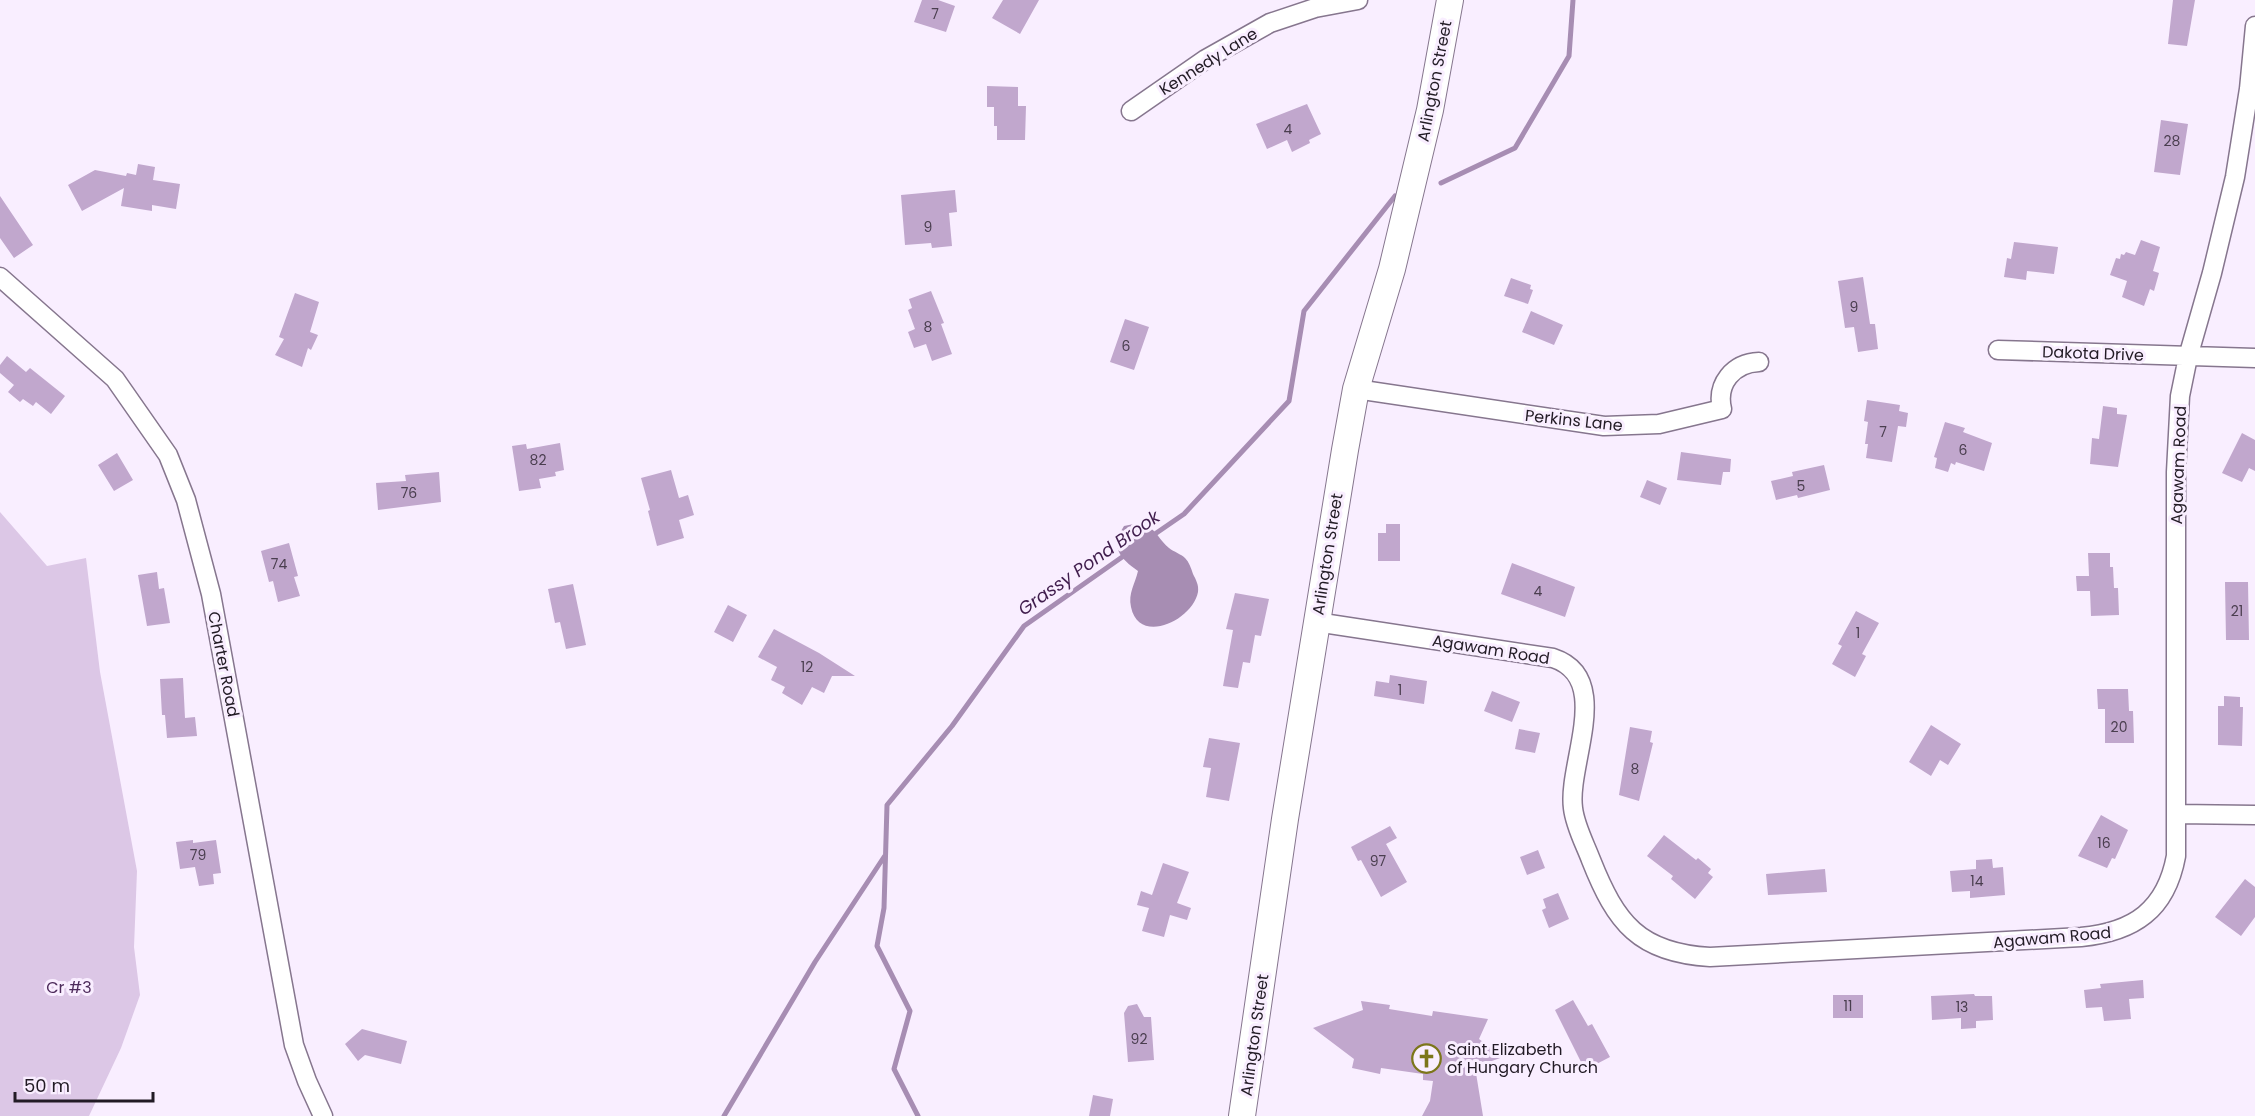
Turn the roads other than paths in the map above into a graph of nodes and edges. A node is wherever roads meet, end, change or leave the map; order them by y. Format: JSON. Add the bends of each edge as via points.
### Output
{"nodes":[{"id":1,"x":1358,"y":0,"type":"edge"},
{"id":2,"x":1441,"y":0,"type":"edge"},
{"id":3,"x":1450,"y":0,"type":"edge"},
{"id":4,"x":2255,"y":26,"type":"edge"},
{"id":5,"x":1131,"y":111,"type":"dead end"},
{"id":6,"x":0,"y":277,"type":"edge"},
{"id":7,"x":1998,"y":350,"type":"dead end"},
{"id":8,"x":2188,"y":357,"type":"junction"},
{"id":9,"x":2255,"y":358,"type":"edge"},
{"id":10,"x":1759,"y":362,"type":"dead end"},
{"id":11,"x":1356,"y":389,"type":"junction"},
{"id":12,"x":1316,"y":622,"type":"junction"},
{"id":13,"x":2177,"y":814,"type":"junction"},
{"id":14,"x":2255,"y":815,"type":"edge"},
{"id":15,"x":323,"y":1116,"type":"edge"},
{"id":16,"x":1242,"y":1116,"type":"edge"}],
"edges":[{"from":1,"to":5,"type":"street","name":"Kennedy Lane","via":[[1315,8],[1270,23],[1213,55]]},
{"from":2,"to":3,"type":"street"},
{"from":3,"to":11,"type":"street","name":"Arlington Street","via":[[1430,110]]},
{"from":4,"to":8,"type":"street","name":"Agawam Road","via":[[2235,177]]},
{"from":6,"to":15,"type":"street","name":"Charter Road","via":[[115,379],[168,455],[186,500],[211,594],[294,1045]]},
{"from":7,"to":8,"type":"street","name":"Dakota Drive"},
{"from":8,"to":9,"type":"street","name":"Dakota Drive"},
{"from":8,"to":13,"type":"street","name":"Agawam Road","via":[[2180,396],[2176,472]]},
{"from":10,"to":11,"type":"street","name":"Perkins Lane","via":[[1730,373],[1720,394],[1722,409],[1681,420],[1629,426],[1577,423]]},
{"from":11,"to":12,"type":"street","name":"Arlington Street"},
{"from":12,"to":13,"type":"street","name":"Agawam Road","via":[[1553,658],[1570,666],[1580,682],[1585,703],[1572,796],[1576,821],[1602,887],[1617,913],[1635,933],[1676,953],[1710,957],[2081,938],[2113,933],[2142,918],[2163,894],[2174,871]]},
{"from":12,"to":16,"type":"street","name":"Arlington Street"},
{"from":13,"to":14,"type":"street"}]}
